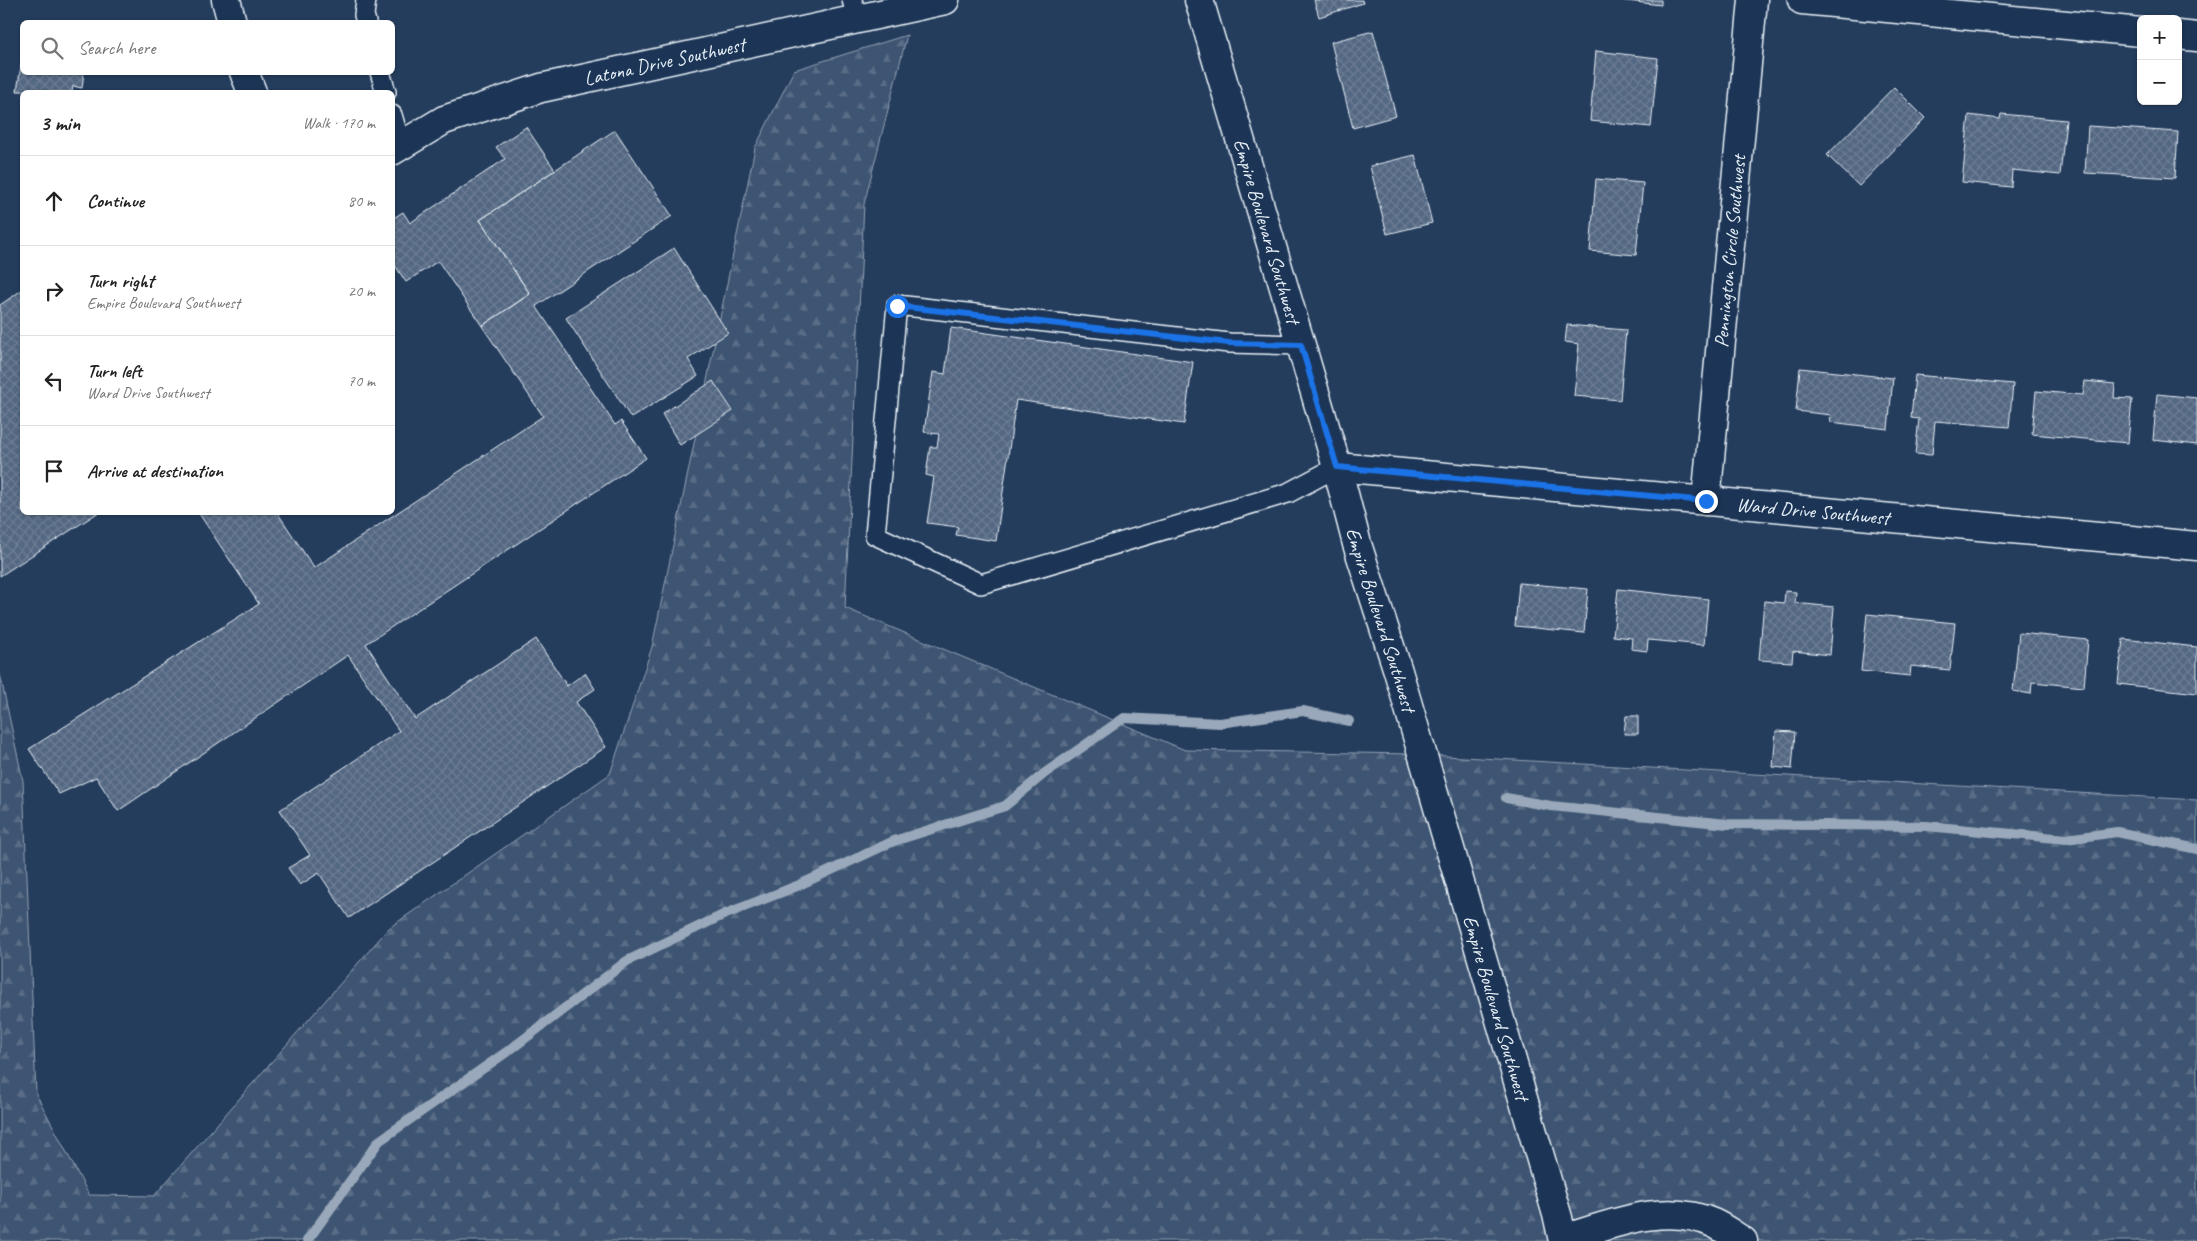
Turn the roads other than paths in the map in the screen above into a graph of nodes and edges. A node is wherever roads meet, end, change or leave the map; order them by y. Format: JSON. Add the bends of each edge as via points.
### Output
{"nodes":[{"id":1,"x":226,"y":0,"type":"edge"},
{"id":2,"x":366,"y":0,"type":"edge"},
{"id":3,"x":945,"y":0,"type":"edge"},
{"id":4,"x":1199,"y":0,"type":"edge"},
{"id":5,"x":1753,"y":0,"type":"edge"},
{"id":6,"x":1802,"y":0,"type":"edge"},
{"id":7,"x":855,"y":10,"type":"edge"},
{"id":8,"x":231,"y":20,"type":"edge"},
{"id":9,"x":365,"y":20,"type":"edge"},
{"id":10,"x":2137,"y":32,"type":"edge"},
{"id":11,"x":2182,"y":35,"type":"edge"},
{"id":12,"x":2197,"y":37,"type":"edge"},
{"id":13,"x":245,"y":75,"type":"edge"},
{"id":14,"x":381,"y":75,"type":"edge"},
{"id":15,"x":251,"y":90,"type":"edge"},
{"id":16,"x":385,"y":90,"type":"edge"},
{"id":17,"x":395,"y":136,"type":"edge"},
{"id":18,"x":397,"y":149,"type":"edge"},
{"id":19,"x":1301,"y":345,"type":"junction"},
{"id":20,"x":1337,"y":467,"type":"junction"},
{"id":21,"x":1706,"y":501,"type":"junction"},
{"id":22,"x":2197,"y":546,"type":"edge"},
{"id":23,"x":1563,"y":1240,"type":"edge"},
{"id":24,"x":1743,"y":1241,"type":"edge"}],
"edges":[{"from":1,"to":8,"type":"street"},
{"from":2,"to":9,"type":"lane"},
{"from":3,"to":7,"type":"street","name":"Latona Drive Southwest"},
{"from":4,"to":19,"type":"street","name":"Empire Boulevard Southwest"},
{"from":5,"to":21,"type":"street","name":"Pennington Circle Southwest"},
{"from":6,"to":10,"type":"street"},
{"from":7,"to":18,"type":"street","name":"Latona Drive Southwest","via":[[541,88],[444,120]]},
{"from":11,"to":12,"type":"street"},
{"from":13,"to":15,"type":"street"},
{"from":14,"to":16,"type":"lane"},
{"from":17,"to":18,"type":"lane"},
{"from":19,"to":20,"type":"street","name":"Empire Boulevard Southwest"},
{"from":19,"to":20,"type":"lane","via":[[1229,343],[897,306],[875,536],[981,584],[1288,493]]},
{"from":20,"to":21,"type":"street","name":"Ward Drive Southwest"},
{"from":20,"to":23,"type":"street","name":"Empire Boulevard Southwest"},
{"from":21,"to":22,"type":"street","name":"Ward Drive Southwest"},
{"from":23,"to":24,"type":"street","via":[[1640,1216],[1673,1214],[1712,1223]]}]}
